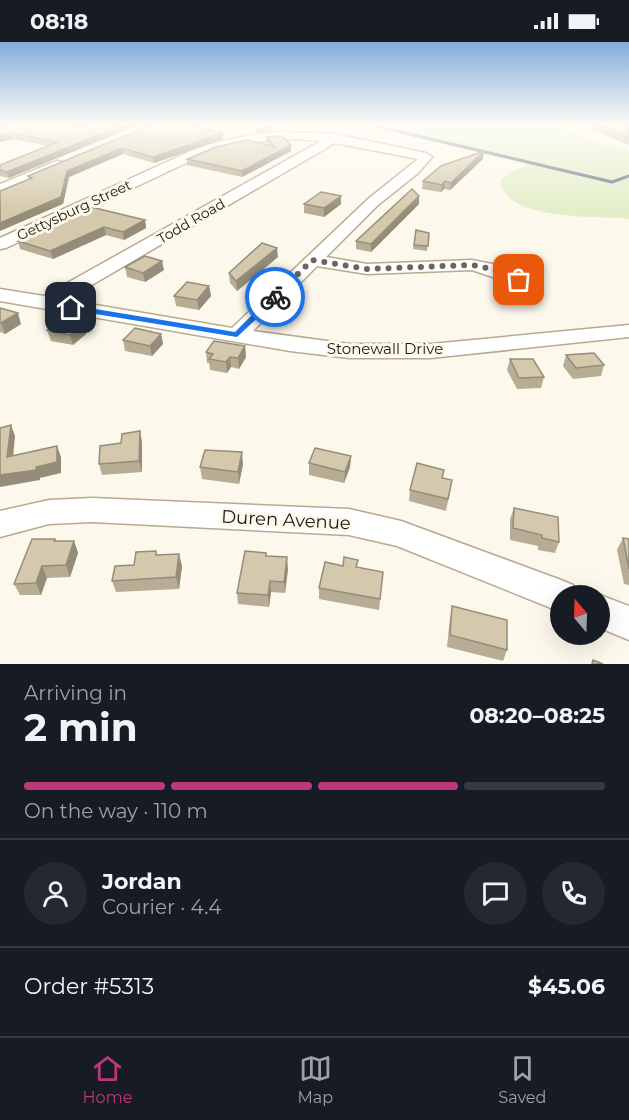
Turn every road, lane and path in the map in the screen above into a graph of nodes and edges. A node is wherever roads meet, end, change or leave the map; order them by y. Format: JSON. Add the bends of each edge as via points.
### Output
{"nodes":[{"id":1,"x":198,"y":153,"type":"edge"},
{"id":2,"x":309,"y":153,"type":"edge"},
{"id":3,"x":407,"y":153,"type":"edge"},
{"id":4,"x":74,"y":158,"type":"edge"},
{"id":5,"x":0,"y":189,"type":"edge"},
{"id":6,"x":0,"y":244,"type":"edge"},
{"id":7,"x":312,"y":260,"type":"junction"},
{"id":8,"x":519,"y":280,"type":"dead end"},
{"id":9,"x":0,"y":295,"type":"edge"},
{"id":10,"x":47,"y":303,"type":"junction"},
{"id":11,"x":629,"y":331,"type":"edge"},
{"id":12,"x":237,"y":335,"type":"junction"},
{"id":13,"x":0,"y":524,"type":"edge"},
{"id":14,"x":550,"y":592,"type":"edge"},
{"id":15,"x":610,"y":615,"type":"edge"},
{"id":16,"x":629,"y":623,"type":"edge"}],
"edges":[{"from":1,"to":6,"type":"street","name":"Gettysburg Street"},
{"from":2,"to":10,"type":"street","name":"Todd Road"},
{"from":3,"to":7,"type":"street","name":"Gettysburg Street","via":[[426,157],[414,172],[376,199]]},
{"from":4,"to":5,"type":"street"},
{"from":7,"to":8,"type":"street","via":[[367,269],[472,265]]},
{"from":7,"to":12,"type":"street"},
{"from":9,"to":10,"type":"street","name":"Stonewall Drive"},
{"from":10,"to":12,"type":"street","name":"Stonewall Drive"},
{"from":11,"to":12,"type":"street","name":"Stonewall Drive","via":[[393,352],[319,348]]},
{"from":13,"to":14,"type":"street","name":"Duren Avenue","via":[[49,512],[81,510],[349,522],[401,534]]},
{"from":15,"to":16,"type":"street"}]}
